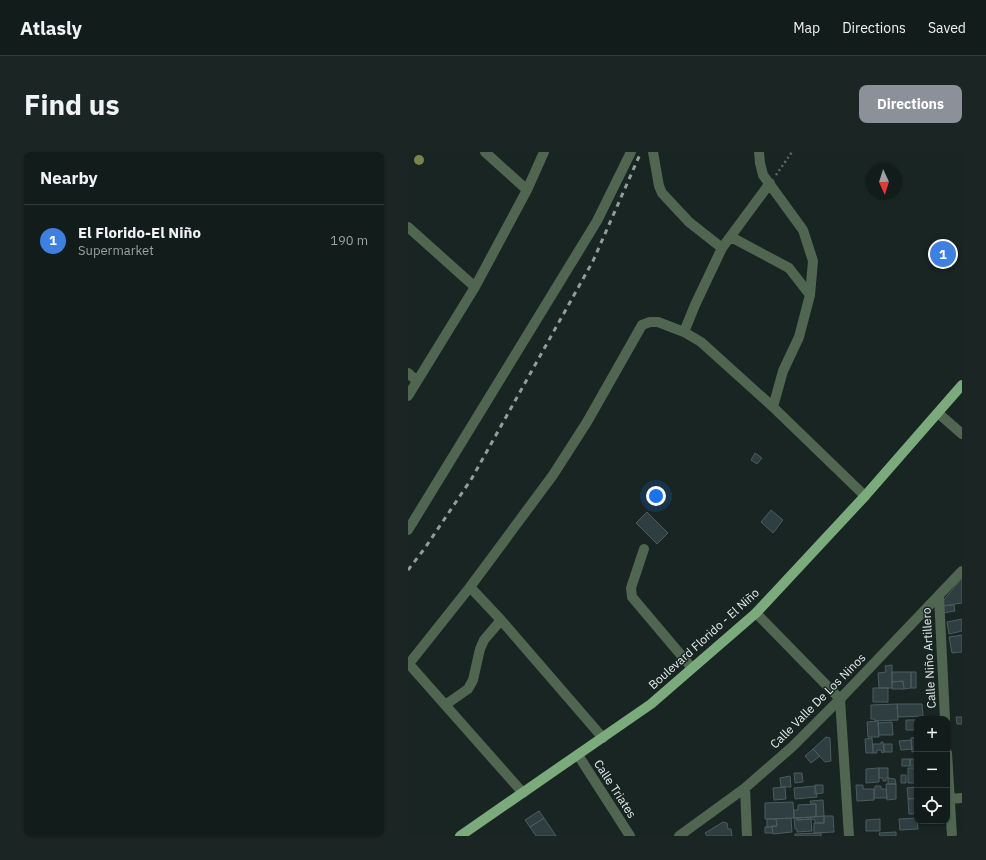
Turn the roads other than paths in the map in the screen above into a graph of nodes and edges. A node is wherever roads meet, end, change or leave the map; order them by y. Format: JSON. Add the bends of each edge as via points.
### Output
{"nodes":[{"id":1,"x":485,"y":152,"type":"edge"},
{"id":2,"x":544,"y":152,"type":"edge"},
{"id":3,"x":631,"y":152,"type":"edge"},
{"id":4,"x":653,"y":152,"type":"edge"},
{"id":5,"x":759,"y":152,"type":"edge"},
{"id":6,"x":770,"y":184,"type":"junction"},
{"id":7,"x":527,"y":190,"type":"junction"},
{"id":8,"x":408,"y":227,"type":"edge"},
{"id":9,"x":731,"y":237,"type":"junction"},
{"id":10,"x":722,"y":248,"type":"junction"},
{"id":11,"x":475,"y":288,"type":"junction"},
{"id":12,"x":810,"y":295,"type":"junction"},
{"id":13,"x":684,"y":332,"type":"junction"},
{"id":14,"x":408,"y":373,"type":"edge"},
{"id":15,"x":416,"y":381,"type":"junction"},
{"id":16,"x":962,"y":385,"type":"edge"},
{"id":17,"x":408,"y":396,"type":"edge"},
{"id":18,"x":773,"y":407,"type":"junction"},
{"id":19,"x":938,"y":413,"type":"junction"},
{"id":20,"x":962,"y":434,"type":"edge"},
{"id":21,"x":865,"y":496,"type":"junction"},
{"id":22,"x":408,"y":530,"type":"edge"},
{"id":23,"x":644,"y":549,"type":"dead end"},
{"id":24,"x":962,"y":571,"type":"edge"},
{"id":25,"x":470,"y":586,"type":"junction"},
{"id":26,"x":939,"y":596,"type":"junction"},
{"id":27,"x":756,"y":614,"type":"junction"},
{"id":28,"x":501,"y":620,"type":"junction"},
{"id":29,"x":409,"y":665,"type":"edge"},
{"id":30,"x":692,"y":668,"type":"junction"},
{"id":31,"x":840,"y":699,"type":"junction"},
{"id":32,"x":445,"y":705,"type":"junction"},
{"id":33,"x":945,"y":716,"type":"edge"},
{"id":34,"x":603,"y":738,"type":"junction"},
{"id":35,"x":578,"y":755,"type":"junction"},
{"id":36,"x":745,"y":788,"type":"junction"},
{"id":37,"x":523,"y":793,"type":"junction"},
{"id":38,"x":962,"y":798,"type":"edge"},
{"id":39,"x":950,"y":799,"type":"joint"},
{"id":40,"x":460,"y":836,"type":"edge"},
{"id":41,"x":630,"y":836,"type":"edge"},
{"id":42,"x":679,"y":836,"type":"edge"},
{"id":43,"x":747,"y":836,"type":"edge"},
{"id":44,"x":849,"y":836,"type":"edge"},
{"id":45,"x":952,"y":836,"type":"edge"}],
"edges":[{"from":1,"to":7,"type":"street"},
{"from":2,"to":7,"type":"street"},
{"from":3,"to":22,"type":"street","via":[[597,221]]},
{"from":4,"to":10,"type":"street","via":[[658,186],[662,193],[689,222]]},
{"from":5,"to":6,"type":"street","via":[[763,175]]},
{"from":6,"to":9,"type":"street"},
{"from":6,"to":12,"type":"street","via":[[803,230],[813,261]]},
{"from":7,"to":11,"type":"street"},
{"from":8,"to":11,"type":"street"},
{"from":9,"to":10,"type":"street"},
{"from":9,"to":12,"type":"street","via":[[789,268]]},
{"from":10,"to":13,"type":"street"},
{"from":11,"to":15,"type":"street"},
{"from":12,"to":18,"type":"street","via":[[799,337],[783,371]]},
{"from":13,"to":18,"type":"street","via":[[710,350]]},
{"from":13,"to":25,"type":"street","via":[[658,322],[642,325],[588,422],[553,475]]},
{"from":14,"to":15,"type":"street"},
{"from":15,"to":17,"type":"street"},
{"from":16,"to":19,"type":"main road","name":"Boulevard Florido - El Niño"},
{"from":18,"to":21,"type":"street"},
{"from":19,"to":20,"type":"street"},
{"from":19,"to":21,"type":"main road","name":"Boulevard Florido - El Niño"},
{"from":21,"to":27,"type":"main road","name":"Boulevard Florido - El Niño"},
{"from":23,"to":30,"type":"street","via":[[631,588],[632,597]]},
{"from":24,"to":26,"type":"street","name":"Calle Valle De Los Ninos"},
{"from":25,"to":28,"type":"street"},
{"from":25,"to":29,"type":"street"},
{"from":26,"to":31,"type":"street","name":"Calle Valle De Los Ninos"},
{"from":26,"to":33,"type":"street","name":"Calle Niño Artillero"},
{"from":27,"to":30,"type":"main road","name":"Boulevard Florido - El Niño"},
{"from":27,"to":31,"type":"street"},
{"from":28,"to":32,"type":"street","via":[[484,640],[468,689]]},
{"from":28,"to":34,"type":"street"},
{"from":29,"to":32,"type":"street"},
{"from":30,"to":34,"type":"main road","name":"Boulevard Florido - El Niño","via":[[650,704]]},
{"from":31,"to":36,"type":"street","name":"Calle Valle De Los Ninos","via":[[792,747]]},
{"from":31,"to":44,"type":"street"},
{"from":32,"to":37,"type":"street"},
{"from":34,"to":35,"type":"main road","name":"Boulevard Florido - El Niño"},
{"from":35,"to":37,"type":"main road","name":"Boulevard Florido - El Niño"},
{"from":35,"to":41,"type":"street","name":"Calle Triates"},
{"from":36,"to":42,"type":"street","name":"Calle Valle De Los Ninos"},
{"from":36,"to":43,"type":"street"},
{"from":37,"to":40,"type":"main road","name":"Boulevard Florido - El Niño"},
{"from":38,"to":39,"type":"street"},
{"from":39,"to":45,"type":"street"}]}
